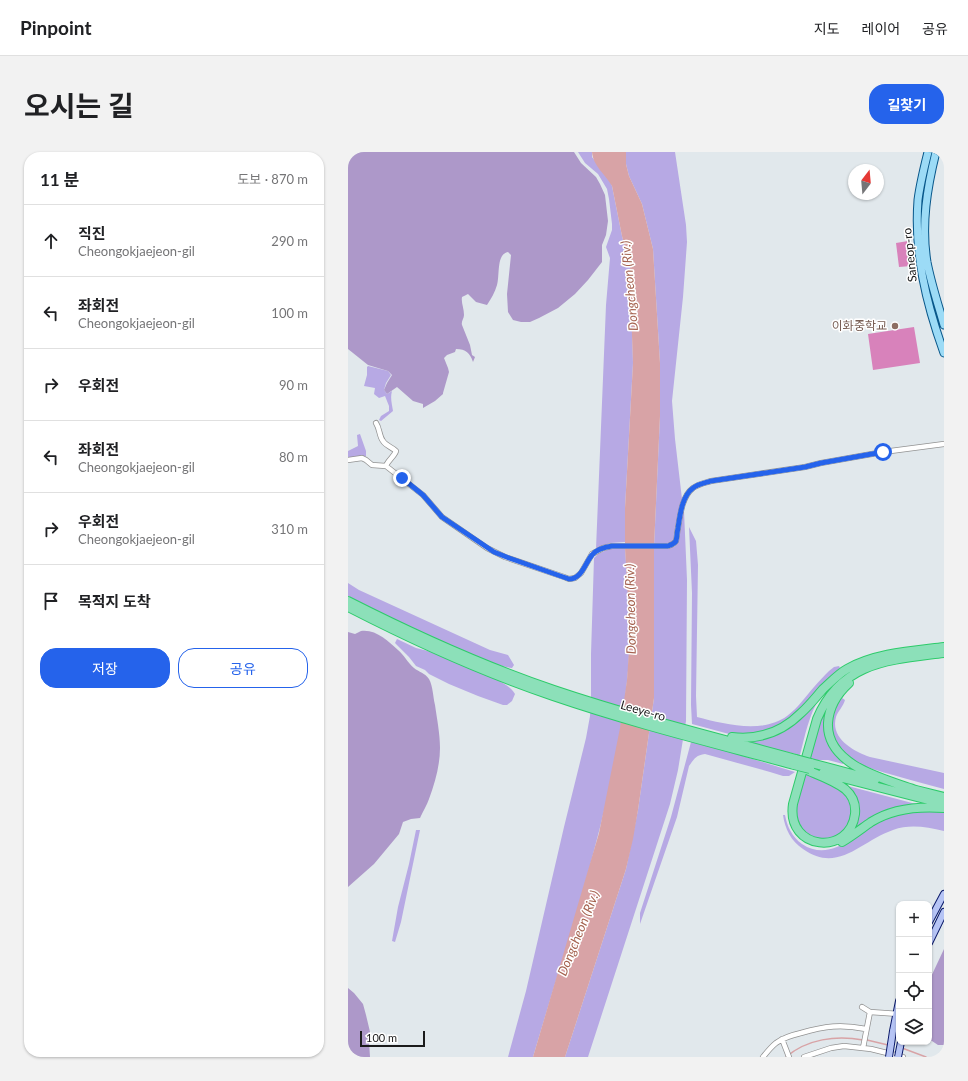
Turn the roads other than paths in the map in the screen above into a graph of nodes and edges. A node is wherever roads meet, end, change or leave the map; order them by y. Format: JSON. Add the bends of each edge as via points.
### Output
{"nodes":[{"id":1,"x":928,"y":152,"type":"edge"},
{"id":2,"x":936,"y":152,"type":"edge"},
{"id":3,"x":944,"y":325,"type":"edge"},
{"id":4,"x":944,"y":353,"type":"edge"},
{"id":5,"x":376,"y":423,"type":"dead end"},
{"id":6,"x":944,"y":444,"type":"edge"},
{"id":7,"x":348,"y":460,"type":"edge"},
{"id":8,"x":386,"y":466,"type":"junction"},
{"id":9,"x":348,"y":601,"type":"edge"},
{"id":10,"x":348,"y":607,"type":"edge"},
{"id":11,"x":944,"y":647,"type":"edge"},
{"id":12,"x":944,"y":653,"type":"edge"},
{"id":13,"x":885,"y":656,"type":"junction"},
{"id":14,"x":880,"y":663,"type":"junction"},
{"id":15,"x":498,"y":673,"type":"junction"},
{"id":16,"x":695,"y":735,"type":"junction"},
{"id":17,"x":810,"y":768,"type":"junction"},
{"id":18,"x":916,"y":790,"type":"junction"},
{"id":19,"x":944,"y":797,"type":"edge"},
{"id":20,"x":944,"y":804,"type":"edge"},
{"id":21,"x":944,"y":808,"type":"edge"},
{"id":22,"x":944,"y":894,"type":"edge"},
{"id":23,"x":944,"y":912,"type":"edge"},
{"id":24,"x":932,"y":916,"type":"edge"},
{"id":25,"x":932,"y":937,"type":"edge"},
{"id":26,"x":862,"y":1007,"type":"dead end"},
{"id":27,"x":870,"y":1012,"type":"junction"},
{"id":28,"x":896,"y":1014,"type":"edge"},
{"id":29,"x":896,"y":1018,"type":"edge"},
{"id":30,"x":866,"y":1031,"type":"junction"},
{"id":31,"x":782,"y":1040,"type":"junction"},
{"id":32,"x":900,"y":1045,"type":"edge"},
{"id":33,"x":863,"y":1047,"type":"junction"},
{"id":34,"x":894,"y":1056,"type":"edge"},
{"id":35,"x":762,"y":1057,"type":"edge"},
{"id":36,"x":789,"y":1057,"type":"edge"},
{"id":37,"x":804,"y":1057,"type":"edge"},
{"id":38,"x":902,"y":1057,"type":"edge"}],
"edges":[{"from":1,"to":4,"type":"main road","name":"Saneop-ro","via":[[918,199],[917,233],[927,299]]},
{"from":2,"to":3,"type":"main road","name":"Saneop-ro","via":[[926,201],[925,234],[927,262]]},
{"from":5,"to":8,"type":"street","via":[[382,440],[396,451]]},
{"from":6,"to":8,"type":"street","via":[[883,452],[697,485],[685,498],[676,541],[672,545],[603,548],[592,554],[578,576],[572,579],[494,552],[446,520],[423,495]]},
{"from":7,"to":8,"type":"street","via":[[362,458],[372,465]]},
{"from":9,"to":15,"type":"highway","name":"Leeye-ro"},
{"from":10,"to":15,"type":"highway","name":"Leeye-ro","via":[[406,637],[456,659]]},
{"from":11,"to":13,"type":"highway"},
{"from":12,"to":14,"type":"highway"},
{"from":13,"to":16,"type":"highway","via":[[857,664],[836,676],[800,714],[773,733],[754,738]]},
{"from":13,"to":21,"type":"highway","via":[[866,662],[845,675],[820,703],[790,803],[791,825],[806,843],[827,847],[843,842],[887,814],[913,808]]},
{"from":14,"to":17,"type":"highway","via":[[846,679],[832,693],[817,719],[794,804],[793,818],[802,835],[813,841],[827,843],[845,834],[852,825],[855,812],[853,800],[840,785]]},
{"from":14,"to":18,"type":"highway","via":[[863,671],[838,695],[828,720],[830,738],[840,754],[855,766]]},
{"from":15,"to":16,"type":"highway","name":"Leeye-ro"},
{"from":16,"to":17,"type":"highway","name":"Leeye-ro","bridge":true},
{"from":17,"to":18,"type":"highway"},
{"from":17,"to":20,"type":"highway"},
{"from":18,"to":19,"type":"highway"},
{"from":22,"to":24,"type":"main road"},
{"from":23,"to":25,"type":"main road"},
{"from":26,"to":27,"type":"street"},
{"from":27,"to":28,"type":"street"},
{"from":27,"to":30,"type":"street"},
{"from":29,"to":34,"type":"main road","bridge":true,"via":[[893,1031]]},
{"from":30,"to":31,"type":"street","via":[[845,1026],[825,1027]]},
{"from":30,"to":33,"type":"street"},
{"from":31,"to":35,"type":"street"},
{"from":31,"to":36,"type":"street"},
{"from":32,"to":34,"type":"main road","bridge":true},
{"from":33,"to":34,"type":"street"},
{"from":33,"to":37,"type":"street","via":[[837,1046]]},
{"from":34,"to":38,"type":"street"}]}
